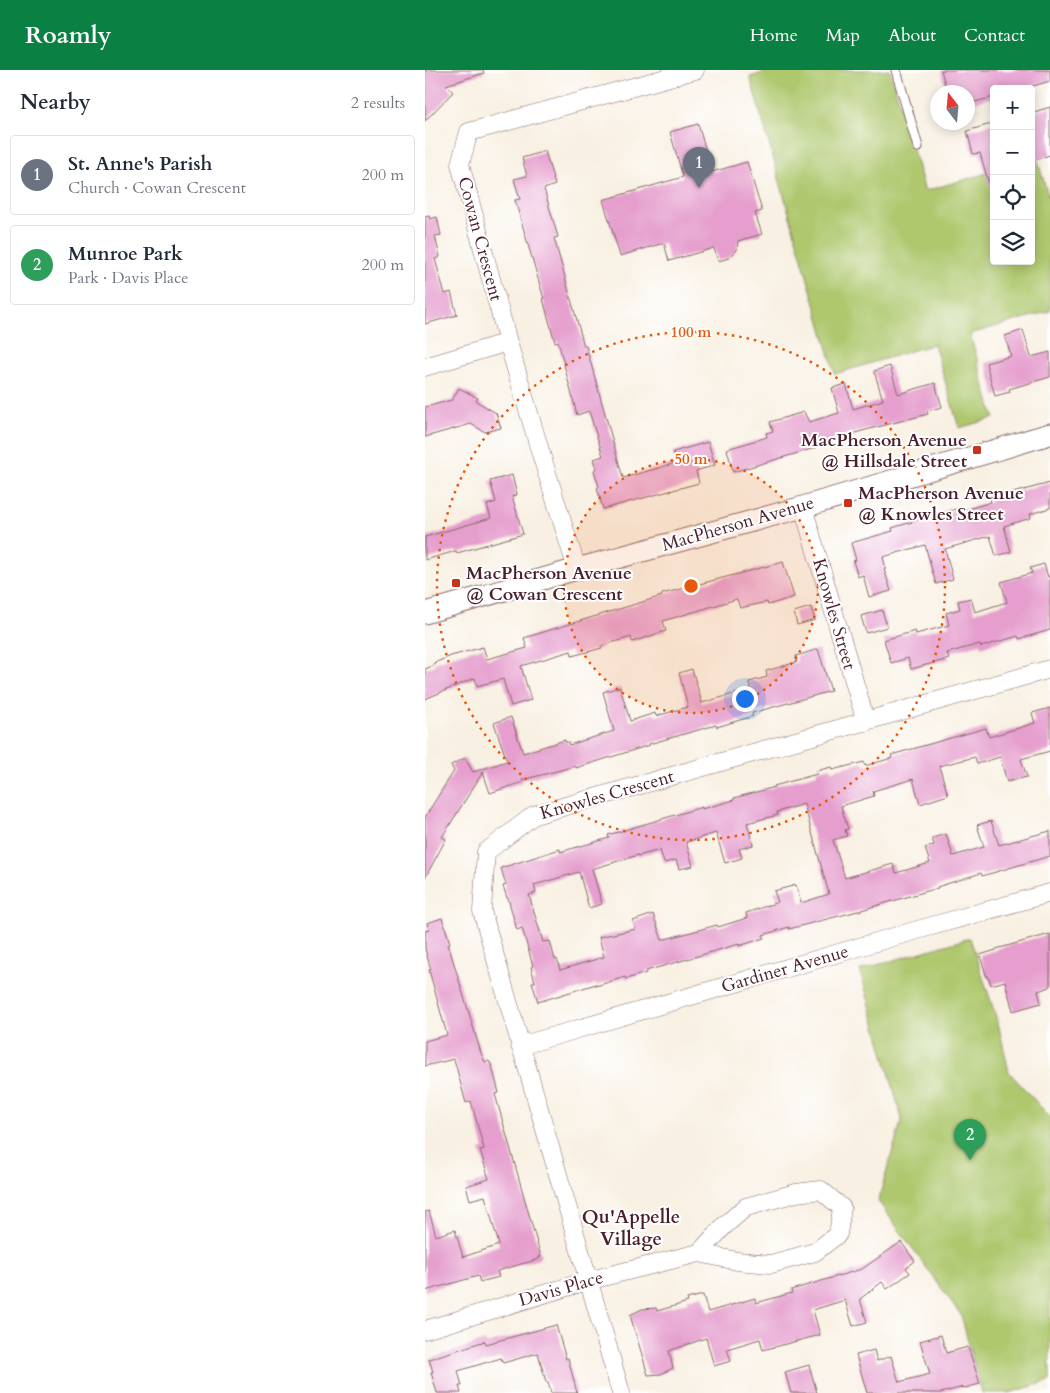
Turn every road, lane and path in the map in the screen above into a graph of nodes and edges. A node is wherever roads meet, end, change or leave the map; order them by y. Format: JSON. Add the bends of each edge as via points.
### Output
{"nodes":[{"id":1,"x":695,"y":70,"type":"edge"},
{"id":2,"x":896,"y":70,"type":"edge"},
{"id":3,"x":918,"y":147,"type":"dead end"},
{"id":4,"x":508,"y":342,"type":"junction"},
{"id":5,"x":425,"y":367,"type":"edge"},
{"id":6,"x":1050,"y":434,"type":"edge"},
{"id":7,"x":803,"y":507,"type":"junction"},
{"id":8,"x":577,"y":569,"type":"junction"},
{"id":9,"x":425,"y":613,"type":"edge"},
{"id":10,"x":1050,"y":669,"type":"edge"},
{"id":11,"x":866,"y":722,"type":"junction"},
{"id":12,"x":1050,"y":894,"type":"edge"},
{"id":13,"x":520,"y":1046,"type":"junction"},
{"id":14,"x":699,"y":1253,"type":"junction"},
{"id":15,"x":587,"y":1281,"type":"junction"},
{"id":16,"x":425,"y":1330,"type":"edge"},
{"id":17,"x":621,"y":1393,"type":"edge"}],
"edges":[{"from":1,"to":4,"type":"street","name":"Cowan Crescent","via":[[469,132],[460,164]]},
{"from":2,"to":3,"type":"lane"},
{"from":4,"to":5,"type":"street"},
{"from":4,"to":8,"type":"street","name":"Cowan Crescent"},
{"from":6,"to":7,"type":"street","name":"MacPherson Avenue"},
{"from":7,"to":8,"type":"street","name":"MacPherson Avenue"},
{"from":7,"to":11,"type":"street","name":"Knowles Street"},
{"from":8,"to":9,"type":"street","name":"MacPherson Avenue"},
{"from":10,"to":11,"type":"street","name":"Knowles Crescent"},
{"from":11,"to":13,"type":"street","name":"Knowles Crescent","via":[[534,815],[486,852],[482,911]]},
{"from":12,"to":13,"type":"street","name":"Gardiner Avenue"},
{"from":13,"to":15,"type":"street","name":"Knowles Crescent"},
{"from":14,"to":14,"type":"street","name":"Davis Place","via":[[771,1264],[815,1252],[838,1234],[842,1208],[821,1190],[796,1193],[746,1208]]},
{"from":14,"to":15,"type":"street","name":"Davis Place"},
{"from":15,"to":16,"type":"street","name":"Davis Place"},
{"from":15,"to":17,"type":"street","name":"Knowles Crescent"}]}
